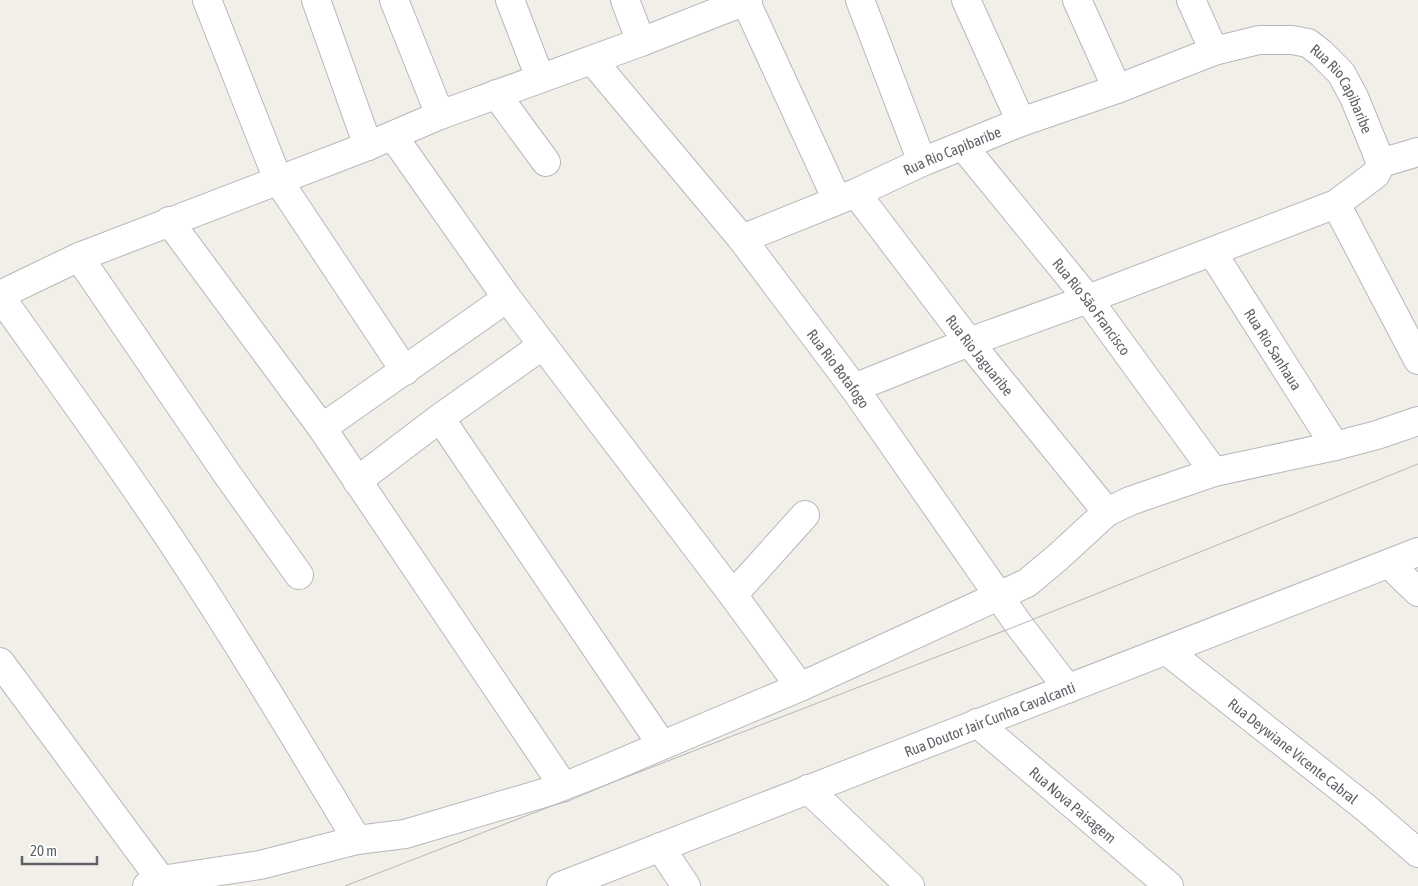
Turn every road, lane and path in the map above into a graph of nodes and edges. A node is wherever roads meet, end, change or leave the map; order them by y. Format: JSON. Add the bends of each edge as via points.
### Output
{"nodes":[{"id":1,"x":207,"y":0,"type":"edge"},
{"id":2,"x":316,"y":0,"type":"edge"},
{"id":3,"x":394,"y":0,"type":"edge"},
{"id":4,"x":510,"y":0,"type":"edge"},
{"id":5,"x":625,"y":0,"type":"edge"},
{"id":6,"x":746,"y":0,"type":"edge"},
{"id":7,"x":860,"y":0,"type":"edge"},
{"id":8,"x":966,"y":0,"type":"edge"},
{"id":9,"x":1077,"y":0,"type":"edge"},
{"id":10,"x":1191,"y":0,"type":"edge"},
{"id":11,"x":641,"y":42,"type":"junction"},
{"id":12,"x":1214,"y":50,"type":"junction"},
{"id":13,"x":592,"y":60,"type":"junction"},
{"id":14,"x":540,"y":78,"type":"junction"},
{"id":15,"x":1117,"y":89,"type":"junction"},
{"id":16,"x":496,"y":94,"type":"junction"},
{"id":17,"x":440,"y":115,"type":"junction"},
{"id":18,"x":1021,"y":122,"type":"junction"},
{"id":19,"x":381,"y":141,"type":"junction"},
{"id":20,"x":963,"y":146,"type":"junction"},
{"id":21,"x":1418,"y":152,"type":"edge"},
{"id":22,"x":546,"y":162,"type":"dead end"},
{"id":23,"x":922,"y":162,"type":"junction"},
{"id":24,"x":1381,"y":164,"type":"junction"},
{"id":25,"x":278,"y":180,"type":"junction"},
{"id":26,"x":847,"y":196,"type":"junction"},
{"id":27,"x":1336,"y":204,"type":"junction"},
{"id":28,"x":169,"y":222,"type":"junction"},
{"id":29,"x":742,"y":239,"type":"junction"},
{"id":30,"x":1212,"y":252,"type":"junction"},
{"id":31,"x":79,"y":257,"type":"junction"},
{"id":32,"x":506,"y":298,"type":"junction"},
{"id":33,"x":1088,"y":300,"type":"junction"},
{"id":34,"x":3,"y":306,"type":"edge"},
{"id":35,"x":969,"y":342,"type":"junction"},
{"id":36,"x":543,"y":345,"type":"junction"},
{"id":37,"x":1418,"y":360,"type":"edge"},
{"id":38,"x":405,"y":371,"type":"junction"},
{"id":39,"x":854,"y":388,"type":"junction"},
{"id":40,"x":440,"y":418,"type":"junction"},
{"id":41,"x":1418,"y":420,"type":"edge"},
{"id":42,"x":322,"y":428,"type":"junction"},
{"id":43,"x":1335,"y":446,"type":"junction"},
{"id":44,"x":1214,"y":472,"type":"junction"},
{"id":45,"x":358,"y":481,"type":"junction"},
{"id":46,"x":1108,"y":512,"type":"junction"},
{"id":47,"x":805,"y":515,"type":"dead end"},
{"id":48,"x":1418,"y":552,"type":"edge"},
{"id":49,"x":1388,"y":564,"type":"junction"},
{"id":50,"x":298,"y":575,"type":"dead end"},
{"id":51,"x":1418,"y":592,"type":"edge"},
{"id":52,"x":733,"y":595,"type":"junction"},
{"id":53,"x":999,"y":597,"type":"junction"},
{"id":54,"x":1167,"y":651,"type":"junction"},
{"id":55,"x":0,"y":662,"type":"edge"},
{"id":56,"x":800,"y":687,"type":"junction"},
{"id":57,"x":1068,"y":690,"type":"junction"},
{"id":58,"x":977,"y":723,"type":"junction"},
{"id":59,"x":662,"y":745,"type":"junction"},
{"id":60,"x":564,"y":787,"type":"junction"},
{"id":61,"x":808,"y":789,"type":"junction"},
{"id":62,"x":357,"y":840,"type":"junction"},
{"id":63,"x":660,"y":847,"type":"junction"},
{"id":64,"x":1418,"y":853,"type":"edge"},
{"id":65,"x":198,"y":880,"type":"edge"},
{"id":66,"x":154,"y":883,"type":"edge"},
{"id":67,"x":561,"y":886,"type":"edge"},
{"id":68,"x":686,"y":886,"type":"edge"},
{"id":69,"x":910,"y":886,"type":"edge"},
{"id":70,"x":1169,"y":886,"type":"edge"}],
"edges":[{"from":1,"to":25,"type":"street"},
{"from":2,"to":19,"type":"street"},
{"from":3,"to":17,"type":"street"},
{"from":4,"to":14,"type":"street"},
{"from":5,"to":11,"type":"street"},
{"from":6,"to":11,"type":"street"},
{"from":6,"to":26,"type":"street","name":"Rua Rio Jaguaribe"},
{"from":7,"to":23,"type":"street"},
{"from":8,"to":18,"type":"street"},
{"from":9,"to":15,"type":"street"},
{"from":10,"to":12,"type":"street"},
{"from":11,"to":13,"type":"street"},
{"from":12,"to":15,"type":"street","name":"Rua Rio Capibaribe"},
{"from":12,"to":24,"type":"street","name":"Rua Rio Capibaribe","via":[[1259,40],[1308,43],[1341,73]]},
{"from":13,"to":14,"type":"street"},
{"from":13,"to":29,"type":"street","name":"Rua Rio Botafogo"},
{"from":14,"to":16,"type":"street"},
{"from":15,"to":18,"type":"street","name":"Rua Rio Capibaribe"},
{"from":16,"to":17,"type":"street"},
{"from":16,"to":22,"type":"street"},
{"from":17,"to":19,"type":"street"},
{"from":18,"to":20,"type":"street","name":"Rua Rio Capibaribe"},
{"from":19,"to":25,"type":"street"},
{"from":19,"to":32,"type":"street"},
{"from":20,"to":23,"type":"street","name":"Rua Rio Capibaribe"},
{"from":20,"to":33,"type":"street","name":"Rua Rio São Francisco"},
{"from":21,"to":24,"type":"street"},
{"from":23,"to":26,"type":"street","name":"Rua Rio Capibaribe"},
{"from":24,"to":27,"type":"street","via":[[1376,174]]},
{"from":25,"to":28,"type":"street"},
{"from":25,"to":38,"type":"street"},
{"from":26,"to":29,"type":"street","name":"Rua Rio Capibaribe"},
{"from":26,"to":35,"type":"street","name":"Rua Rio Jaguaribe"},
{"from":27,"to":30,"type":"street"},
{"from":27,"to":37,"type":"street"},
{"from":28,"to":31,"type":"street"},
{"from":28,"to":42,"type":"street"},
{"from":29,"to":39,"type":"street","name":"Rua Rio Botafogo"},
{"from":30,"to":33,"type":"street"},
{"from":30,"to":43,"type":"street","name":"Rua Rio Sanhaua"},
{"from":31,"to":34,"type":"street"},
{"from":31,"to":50,"type":"street"},
{"from":32,"to":36,"type":"street"},
{"from":32,"to":38,"type":"street"},
{"from":33,"to":35,"type":"street"},
{"from":33,"to":44,"type":"street","name":"Rua Rio São Francisco"},
{"from":34,"to":62,"type":"street","via":[[93,426],[181,556],[273,699]]},
{"from":35,"to":39,"type":"street"},
{"from":35,"to":46,"type":"street","name":"Rua Rio Jaguaribe"},
{"from":36,"to":40,"type":"street"},
{"from":36,"to":52,"type":"street"},
{"from":38,"to":42,"type":"street"},
{"from":39,"to":53,"type":"street","name":"Rua Rio Botafogo"},
{"from":40,"to":45,"type":"street"},
{"from":40,"to":59,"type":"street"},
{"from":41,"to":43,"type":"street"},
{"from":42,"to":45,"type":"street"},
{"from":43,"to":44,"type":"street"},
{"from":44,"to":46,"type":"street","via":[[1130,501]]},
{"from":45,"to":60,"type":"street"},
{"from":46,"to":53,"type":"street","via":[[1027,583]]},
{"from":47,"to":52,"type":"street"},
{"from":48,"to":49,"type":"street","name":"Rua Doutor Jair Cunha Cavalcanti"},
{"from":49,"to":51,"type":"street"},
{"from":49,"to":54,"type":"street","name":"Rua Doutor Jair Cunha Cavalcanti"},
{"from":52,"to":56,"type":"street"},
{"from":53,"to":56,"type":"street"},
{"from":53,"to":57,"type":"street","name":"Rua Rio Botafogo"},
{"from":54,"to":57,"type":"street","name":"Rua Doutor Jair Cunha Cavalcanti"},
{"from":54,"to":64,"type":"street","name":"Rua Deywiane Vicente Cabral"},
{"from":55,"to":66,"type":"street"},
{"from":56,"to":59,"type":"street"},
{"from":57,"to":58,"type":"street","name":"Rua Doutor Jair Cunha Cavalcanti"},
{"from":58,"to":61,"type":"street","name":"Rua Doutor Jair Cunha Cavalcanti"},
{"from":58,"to":70,"type":"street","name":"Rua Nova Paisagem"},
{"from":59,"to":60,"type":"street"},
{"from":60,"to":62,"type":"street","via":[[405,834]]},
{"from":61,"to":63,"type":"street","name":"Rua Doutor Jair Cunha Cavalcanti"},
{"from":61,"to":69,"type":"street"},
{"from":62,"to":65,"type":"street"},
{"from":63,"to":67,"type":"street","name":"Rua Doutor Jair Cunha Cavalcanti"},
{"from":63,"to":68,"type":"street"},
{"from":65,"to":66,"type":"street"}]}
